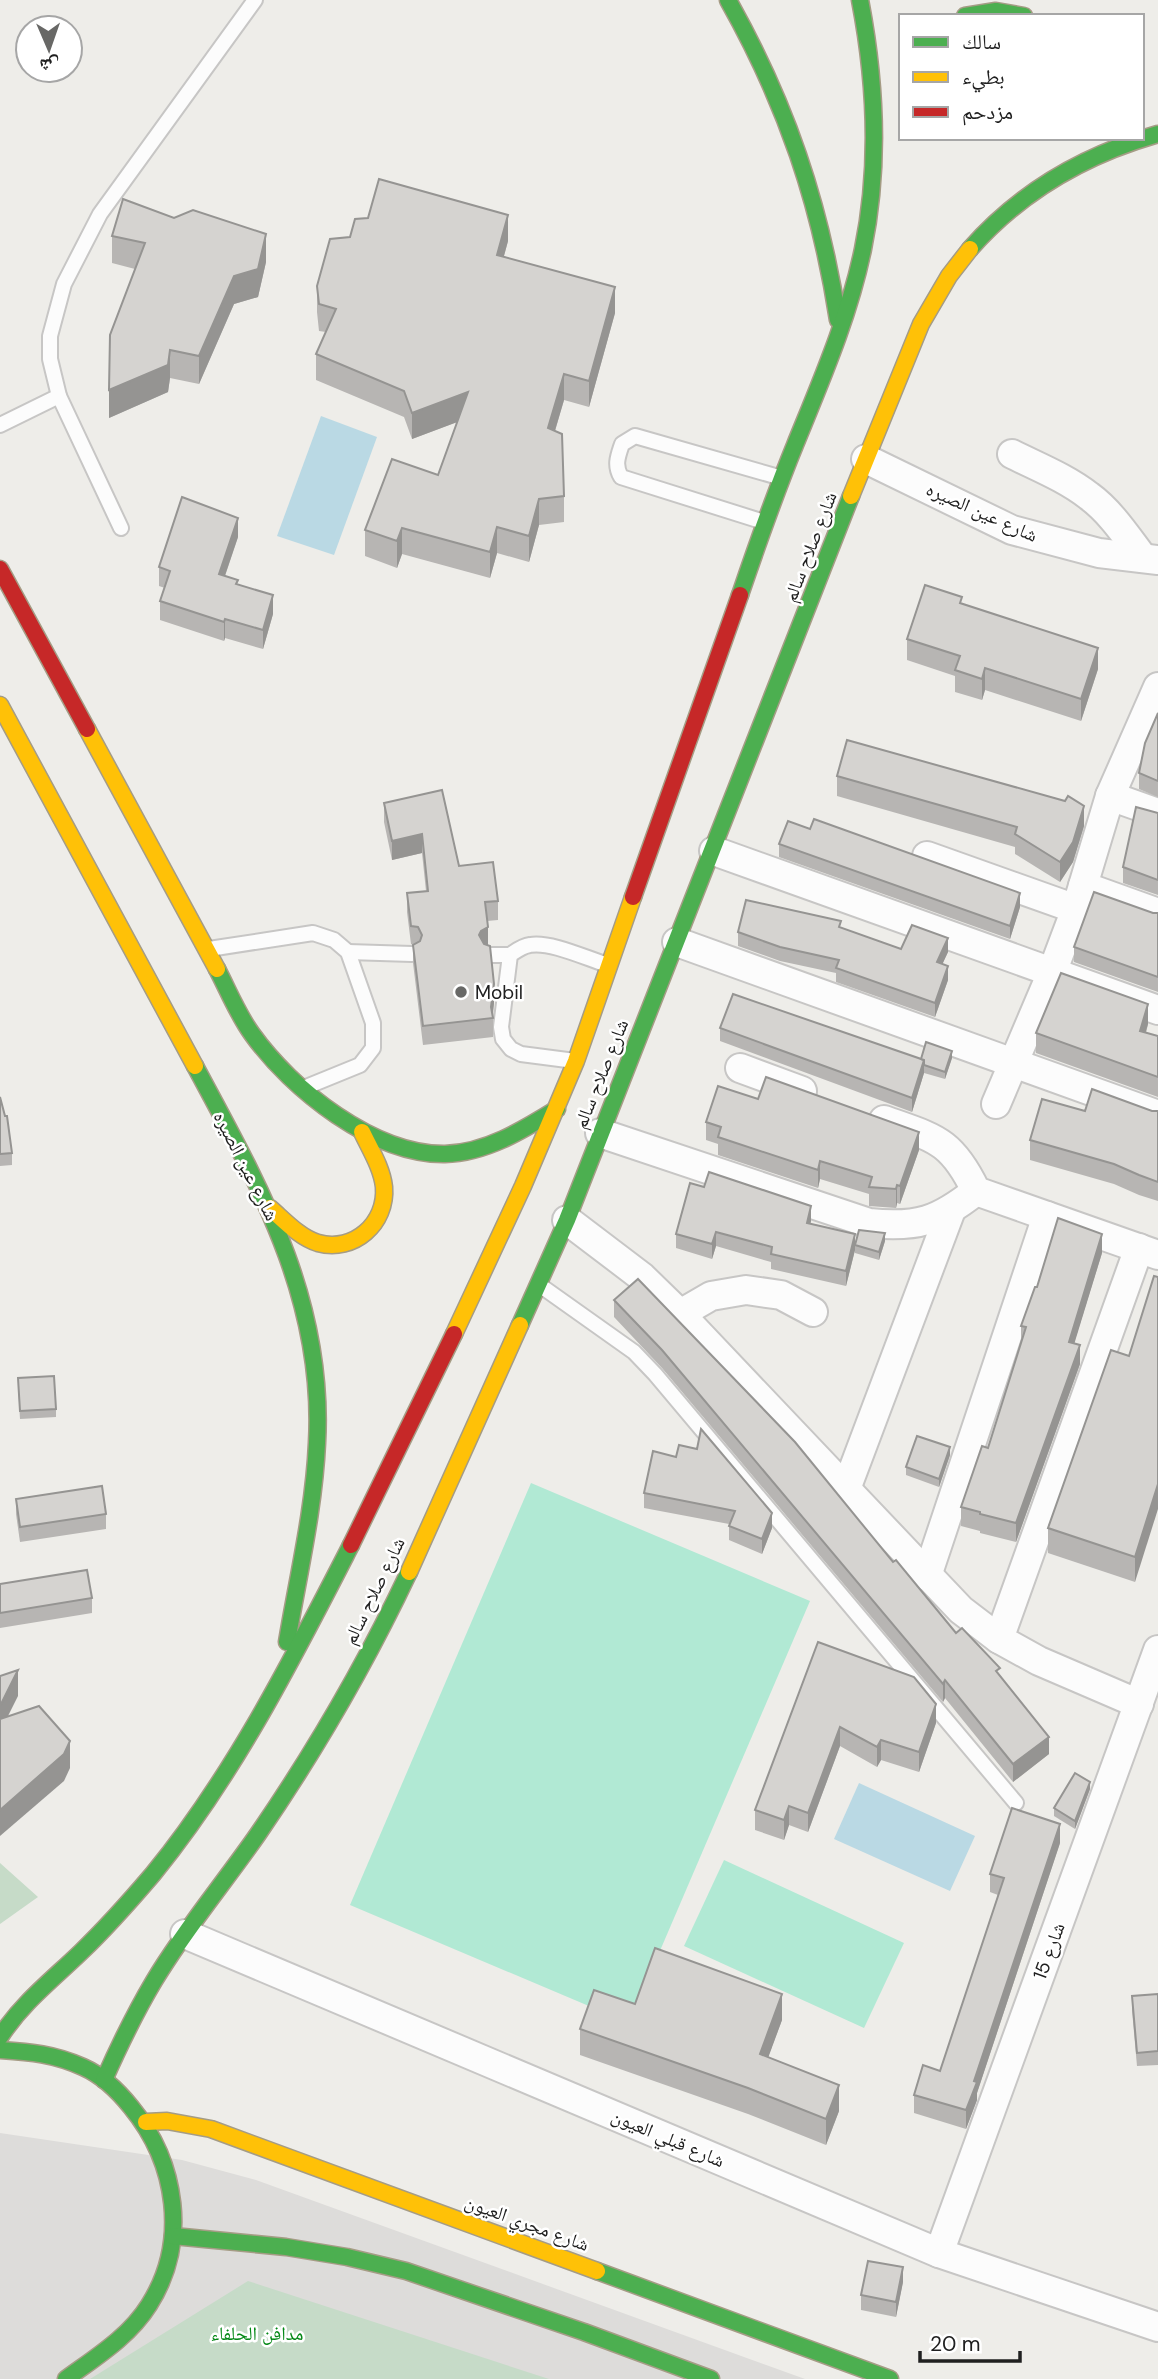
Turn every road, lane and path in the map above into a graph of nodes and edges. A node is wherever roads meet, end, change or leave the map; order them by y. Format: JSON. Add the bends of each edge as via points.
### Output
{"nodes":[{"id":1,"x":255,"y":0,"type":"edge"},
{"id":2,"x":728,"y":0,"type":"edge"},
{"id":3,"x":860,"y":0,"type":"edge"},
{"id":4,"x":977,"y":14,"type":"edge"},
{"id":5,"x":1013,"y":14,"type":"edge"},
{"id":6,"x":888,"y":97,"type":"dead end"},
{"id":7,"x":875,"y":120,"type":"junction"},
{"id":8,"x":1128,"y":140,"type":"edge"},
{"id":9,"x":1103,"y":145,"type":"edge"},
{"id":10,"x":839,"y":334,"type":"junction"},
{"id":11,"x":59,"y":396,"type":"junction"},
{"id":12,"x":0,"y":425,"type":"edge"},
{"id":13,"x":1012,"y":454,"type":"dead end"},
{"id":14,"x":866,"y":459,"type":"junction"},
{"id":15,"x":782,"y":478,"type":"junction"},
{"id":16,"x":765,"y":522,"type":"junction"},
{"id":17,"x":121,"y":528,"type":"dead end"},
{"id":18,"x":1151,"y":559,"type":"edge"},
{"id":19,"x":0,"y":569,"type":"edge"},
{"id":20,"x":1158,"y":687,"type":"edge"},
{"id":21,"x":0,"y":705,"type":"edge"},
{"id":22,"x":1110,"y":796,"type":"junction"},
{"id":23,"x":1158,"y":813,"type":"edge"},
{"id":24,"x":714,"y":850,"type":"junction"},
{"id":25,"x":926,"y":856,"type":"edge"},
{"id":26,"x":1079,"y":897,"type":"junction"},
{"id":27,"x":1158,"y":913,"type":"edge"},
{"id":28,"x":677,"y":942,"type":"junction"},
{"id":29,"x":207,"y":949,"type":"junction"},
{"id":30,"x":348,"y":952,"type":"junction"},
{"id":31,"x":412,"y":954,"type":"edge"},
{"id":32,"x":489,"y":955,"type":"edge"},
{"id":33,"x":510,"y":955,"type":"junction"},
{"id":34,"x":610,"y":965,"type":"junction"},
{"id":35,"x":1053,"y":971,"type":"junction"},
{"id":36,"x":1158,"y":1010,"type":"edge"},
{"id":37,"x":576,"y":1061,"type":"junction"},
{"id":38,"x":1013,"y":1064,"type":"junction"},
{"id":39,"x":740,"y":1068,"type":"dead end"},
{"id":40,"x":302,"y":1089,"type":"junction"},
{"id":41,"x":996,"y":1104,"type":"dead end"},
{"id":42,"x":557,"y":1109,"type":"junction"},
{"id":43,"x":1158,"y":1115,"type":"edge"},
{"id":44,"x":362,"y":1132,"type":"junction"},
{"id":45,"x":600,"y":1133,"type":"junction"},
{"id":46,"x":976,"y":1191,"type":"junction"},
{"id":47,"x":270,"y":1208,"type":"junction"},
{"id":48,"x":951,"y":1210,"type":"junction"},
{"id":49,"x":1046,"y":1216,"type":"junction"},
{"id":50,"x":567,"y":1220,"type":"junction"},
{"id":51,"x":1149,"y":1251,"type":"edge"},
{"id":52,"x":539,"y":1285,"type":"junction"},
{"id":53,"x":813,"y":1312,"type":"dead end"},
{"id":54,"x":680,"y":1314,"type":"junction"},
{"id":55,"x":845,"y":1489,"type":"junction"},
{"id":56,"x":927,"y":1576,"type":"junction"},
{"id":57,"x":999,"y":1639,"type":"junction"},
{"id":58,"x":1158,"y":1650,"type":"edge"},
{"id":59,"x":282,"y":1674,"type":"junction"},
{"id":60,"x":1139,"y":1704,"type":"junction"},
{"id":61,"x":1016,"y":1803,"type":"dead end"},
{"id":62,"x":185,"y":1934,"type":"junction"},
{"id":63,"x":0,"y":2037,"type":"edge"},
{"id":64,"x":0,"y":2050,"type":"edge"},
{"id":65,"x":104,"y":2080,"type":"junction"},
{"id":66,"x":146,"y":2122,"type":"junction"},
{"id":67,"x":173,"y":2236,"type":"junction"},
{"id":68,"x":939,"y":2253,"type":"junction"},
{"id":69,"x":1158,"y":2327,"type":"edge"},
{"id":70,"x":66,"y":2379,"type":"edge"},
{"id":71,"x":710,"y":2379,"type":"edge"},
{"id":72,"x":890,"y":2379,"type":"edge"}],
"edges":[{"from":1,"to":11,"type":"lane","via":[[83,244],[64,284],[50,336]]},
{"from":2,"to":10,"type":"main road","via":[[769,75],[807,174],[830,267]]},
{"from":3,"to":7,"type":"main road","name":"شارع صلاح سالم"},
{"from":4,"to":5,"type":"main road"},
{"from":6,"to":7,"type":"main road"},
{"from":7,"to":10,"type":"main road","name":"شارع صلاح سالم","via":[[867,229]]},
{"from":8,"to":9,"type":"main road","name":"شارع صلاح سالم"},
{"from":9,"to":14,"type":"main road","name":"شارع صلاح سالم","via":[[1004,215],[952,273],[914,340]]},
{"from":10,"to":15,"type":"main road","name":"شارع صلاح سالم"},
{"from":11,"to":12,"type":"lane"},
{"from":11,"to":17,"type":"lane"},
{"from":13,"to":18,"type":"street","name":"شارع عين الصيره","via":[[1091,497]]},
{"from":14,"to":18,"type":"street","name":"شارع عين الصيره","via":[[1012,530],[1098,553]]},
{"from":14,"to":24,"type":"main road","name":"شارع صلاح سالم"},
{"from":15,"to":16,"type":"main road","name":"شارع صلاح سالم"},
{"from":15,"to":16,"type":"lane","via":[[635,436],[622,444],[616,462],[621,477]]},
{"from":16,"to":34,"type":"main road","name":"شارع صلاح سالم"},
{"from":19,"to":29,"type":"main road"},
{"from":20,"to":22,"type":"street"},
{"from":21,"to":47,"type":"main road","name":"شارع عين الصيره"},
{"from":22,"to":23,"type":"street"},
{"from":22,"to":26,"type":"street"},
{"from":24,"to":28,"type":"main road","name":"شارع صلاح سالم"},
{"from":24,"to":35,"type":"street"},
{"from":25,"to":26,"type":"street"},
{"from":26,"to":27,"type":"street"},
{"from":26,"to":35,"type":"street"},
{"from":28,"to":38,"type":"street"},
{"from":28,"to":45,"type":"main road","name":"شارع صلاح سالم"},
{"from":29,"to":30,"type":"lane","via":[[313,933],[334,940]]},
{"from":29,"to":40,"type":"main road","via":[[252,1034]]},
{"from":30,"to":31,"type":"lane"},
{"from":30,"to":40,"type":"lane","via":[[373,1023],[373,1048],[359,1065]]},
{"from":32,"to":33,"type":"lane"},
{"from":33,"to":34,"type":"lane","via":[[521,947],[546,945]]},
{"from":33,"to":37,"type":"lane","via":[[503,1039],[521,1054]]},
{"from":34,"to":37,"type":"main road","name":"شارع صلاح سالم"},
{"from":35,"to":36,"type":"street"},
{"from":35,"to":38,"type":"street"},
{"from":37,"to":42,"type":"main road","name":"شارع صلاح سالم"},
{"from":38,"to":41,"type":"street"},
{"from":38,"to":43,"type":"street"},
{"from":39,"to":46,"type":"street","via":[[935,1138],[966,1171]]},
{"from":40,"to":44,"type":"main road"},
{"from":42,"to":44,"type":"main road","via":[[504,1140],[449,1154],[420,1152]]},
{"from":42,"to":59,"type":"main road","name":"شارع صلاح سالم","via":[[391,1465]]},
{"from":44,"to":47,"type":"main road","via":[[380,1172],[384,1200],[381,1215],[361,1238],[347,1244],[317,1242]]},
{"from":45,"to":48,"type":"street","via":[[869,1223],[898,1226],[927,1221]]},
{"from":45,"to":50,"type":"main road","name":"شارع صلاح سالم"},
{"from":46,"to":48,"type":"street"},
{"from":46,"to":49,"type":"street"},
{"from":47,"to":59,"type":"main road","name":"شارع عين الصيره","via":[[293,1272],[309,1338],[317,1405],[316,1473]]},
{"from":48,"to":55,"type":"street"},
{"from":49,"to":51,"type":"street"},
{"from":49,"to":56,"type":"street"},
{"from":50,"to":52,"type":"main road","name":"شارع صلاح سالم"},
{"from":50,"to":54,"type":"street","via":[[642,1277]]},
{"from":51,"to":57,"type":"street"},
{"from":52,"to":61,"type":"lane","via":[[625,1346],[655,1374]]},
{"from":52,"to":62,"type":"main road","name":"شارع صلاح سالم","via":[[386,1620],[303,1764]]},
{"from":53,"to":54,"type":"street","via":[[781,1295],[746,1290],[711,1296]]},
{"from":54,"to":55,"type":"street"},
{"from":55,"to":56,"type":"street"},
{"from":56,"to":57,"type":"street"},
{"from":57,"to":60,"type":"street"},
{"from":58,"to":60,"type":"street","name":"شارع 15"},
{"from":59,"to":63,"type":"main road","name":"شارع صلاح سالم","via":[[206,1802],[152,1875],[15,2015]]},
{"from":60,"to":68,"type":"street","name":"شارع 15"},
{"from":62,"to":65,"type":"main road","name":"شارع صلاح سالم","via":[[153,1981]]},
{"from":62,"to":68,"type":"street","name":"شارع قبلي العيون"},
{"from":64,"to":65,"type":"main road","via":[[61,2059]]},
{"from":65,"to":66,"type":"main road","via":[[128,2099]]},
{"from":66,"to":67,"type":"main road","via":[[169,2175]]},
{"from":66,"to":72,"type":"main road","name":"شارع مجري العيون","via":[[211,2129]]},
{"from":67,"to":70,"type":"main road","via":[[169,2262],[144,2315],[125,2337]]},
{"from":67,"to":71,"type":"main road","via":[[286,2247],[407,2271]]},
{"from":68,"to":69,"type":"street","name":"شارع قبلي العيون"}]}
